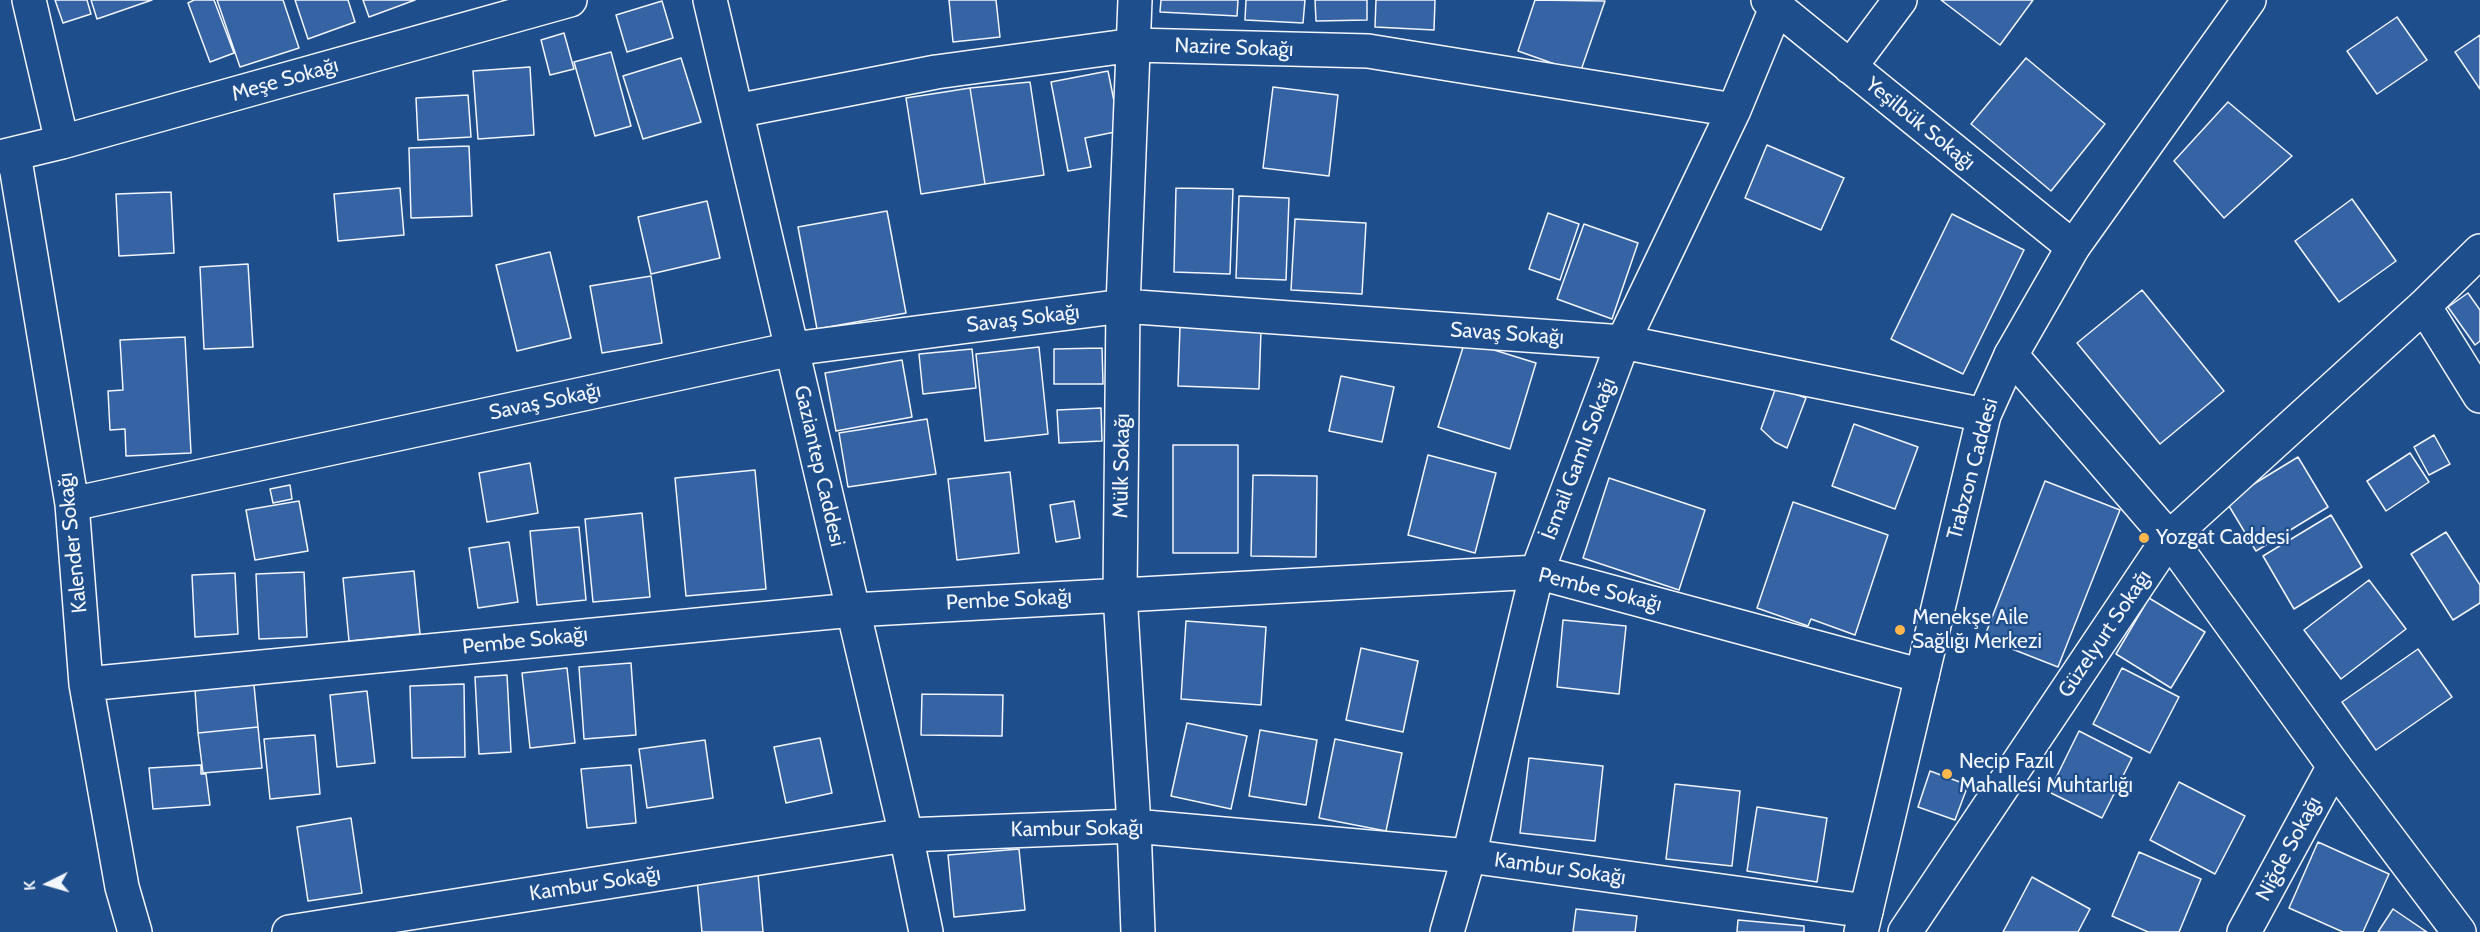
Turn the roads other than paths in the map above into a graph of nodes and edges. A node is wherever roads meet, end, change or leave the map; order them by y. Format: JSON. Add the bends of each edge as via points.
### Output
{"nodes":[{"id":1,"x":29,"y":0,"type":"edge"},
{"id":2,"x":570,"y":0,"type":"edge"},
{"id":3,"x":710,"y":0,"type":"edge"},
{"id":4,"x":1135,"y":0,"type":"edge"},
{"id":5,"x":1900,"y":0,"type":"edge"},
{"id":6,"x":2249,"y":0,"type":"edge"},
{"id":7,"x":1772,"y":4,"type":"edge"},
{"id":8,"x":1134,"y":45,"type":"junction"},
{"id":9,"x":1850,"y":67,"type":"junction"},
{"id":10,"x":1734,"y":110,"type":"junction"},
{"id":11,"x":736,"y":111,"type":"junction"},
{"id":12,"x":62,"y":142,"type":"junction"},
{"id":13,"x":7,"y":155,"type":"edge"},
{"id":14,"x":2073,"y":247,"type":"junction"},
{"id":15,"x":2480,"y":251,"type":"edge"},
{"id":16,"x":1124,"y":306,"type":"junction"},
{"id":17,"x":2424,"y":306,"type":"junction"},
{"id":18,"x":1623,"y":342,"type":"junction"},
{"id":19,"x":792,"y":348,"type":"junction"},
{"id":20,"x":2011,"y":355,"type":"junction"},
{"id":21,"x":2480,"y":396,"type":"edge"},
{"id":22,"x":1984,"y":415,"type":"junction"},
{"id":23,"x":72,"y":504,"type":"junction"},
{"id":24,"x":2169,"y":538,"type":"junction"},
{"id":25,"x":1537,"y":572,"type":"junction"},
{"id":26,"x":1120,"y":594,"type":"junction"},
{"id":27,"x":853,"y":610,"type":"junction"},
{"id":28,"x":1922,"y":676,"type":"junction"},
{"id":29,"x":86,"y":684,"type":"junction"},
{"id":30,"x":2334,"y":766,"type":"junction"},
{"id":31,"x":1134,"y":826,"type":"junction"},
{"id":32,"x":906,"y":835,"type":"junction"},
{"id":33,"x":1469,"y":856,"type":"junction"},
{"id":34,"x":1864,"y":922,"type":"edge"},
{"id":35,"x":135,"y":932,"type":"edge"},
{"id":36,"x":289,"y":932,"type":"edge"},
{"id":37,"x":926,"y":932,"type":"edge"},
{"id":38,"x":1138,"y":932,"type":"edge"},
{"id":39,"x":1447,"y":932,"type":"edge"},
{"id":40,"x":1905,"y":932,"type":"edge"},
{"id":41,"x":2244,"y":932,"type":"edge"},
{"id":42,"x":2459,"y":932,"type":"edge"}],
"edges":[{"from":1,"to":12,"type":"street"},
{"from":2,"to":12,"type":"street","name":"Meşe Sokağı"},
{"from":3,"to":11,"type":"street","name":"Gaziantep Caddesi"},
{"from":4,"to":8,"type":"street","name":"Mülk Sokağı"},
{"from":5,"to":9,"type":"street"},
{"from":6,"to":14,"type":"street","name":"Trabzon Caddesi"},
{"from":7,"to":9,"type":"street","name":"Yeşilbük Sokağı"},
{"from":7,"to":10,"type":"street","name":"İsmail Gamlı Sokağı"},
{"from":8,"to":10,"type":"street","name":"Nazire Sokağı","via":[[1368,51]]},
{"from":8,"to":11,"type":"street","name":"Nazire Sokağı","via":[[936,72]]},
{"from":8,"to":16,"type":"street","name":"Mülk Sokağı"},
{"from":9,"to":14,"type":"street","name":"Yeşilbük Sokağı"},
{"from":10,"to":18,"type":"street","name":"İsmail Gamlı Sokağı"},
{"from":11,"to":19,"type":"street","name":"Gaziantep Caddesi"},
{"from":12,"to":13,"type":"street","name":"Meşe Sokağı"},
{"from":13,"to":23,"type":"street","name":"Kalender Sokağı"},
{"from":14,"to":20,"type":"street","name":"Trabzon Caddesi"},
{"from":15,"to":17,"type":"street","name":"Güzelyurt Sokağı"},
{"from":16,"to":18,"type":"street","name":"Savaş Sokağı"},
{"from":16,"to":19,"type":"street","name":"Savaş Sokağı"},
{"from":16,"to":26,"type":"street","name":"Mülk Sokağı"},
{"from":17,"to":21,"type":"street"},
{"from":17,"to":24,"type":"street","name":"Güzelyurt Sokağı"},
{"from":18,"to":22,"type":"street","name":"Savaş Sokağı"},
{"from":18,"to":25,"type":"street","name":"İsmail Gamlı Sokağı"},
{"from":19,"to":23,"type":"street","name":"Savaş Sokağı"},
{"from":19,"to":27,"type":"street","name":"Gaziantep Caddesi"},
{"from":20,"to":22,"type":"street","name":"Trabzon Caddesi"},
{"from":20,"to":24,"type":"street"},
{"from":22,"to":28,"type":"street","name":"Trabzon Caddesi"},
{"from":23,"to":29,"type":"street","name":"Kalender Sokağı"},
{"from":24,"to":30,"type":"street"},
{"from":24,"to":40,"type":"street","name":"Güzelyurt Sokağı"},
{"from":25,"to":26,"type":"street","name":"Pembe Sokağı"},
{"from":25,"to":28,"type":"street","name":"Pembe Sokağı"},
{"from":25,"to":33,"type":"street","name":"İsmail Gamlı Sokağı"},
{"from":26,"to":27,"type":"street","name":"Pembe Sokağı"},
{"from":26,"to":31,"type":"street","name":"Mülk Sokağı"},
{"from":27,"to":29,"type":"street","name":"Pembe Sokağı"},
{"from":27,"to":32,"type":"street","name":"Gaziantep Caddesi"},
{"from":28,"to":34,"type":"street","name":"Trabzon Caddesi"},
{"from":29,"to":35,"type":"street","name":"Kalender Sokağı","via":[[122,886]]},
{"from":30,"to":41,"type":"street","name":"Niğde Sokağı"},
{"from":30,"to":42,"type":"street"},
{"from":31,"to":32,"type":"street","name":"Kambur Sokağı"},
{"from":31,"to":33,"type":"street","name":"Kambur Sokağı"},
{"from":31,"to":38,"type":"street","name":"Mülk Sokağı"},
{"from":32,"to":36,"type":"street","name":"Kambur Sokağı"},
{"from":32,"to":37,"type":"street","name":"Gaziantep Caddesi"},
{"from":33,"to":34,"type":"street","name":"Kambur Sokağı"},
{"from":33,"to":39,"type":"street","name":"İsmail Gamlı Sokağı"}]}
